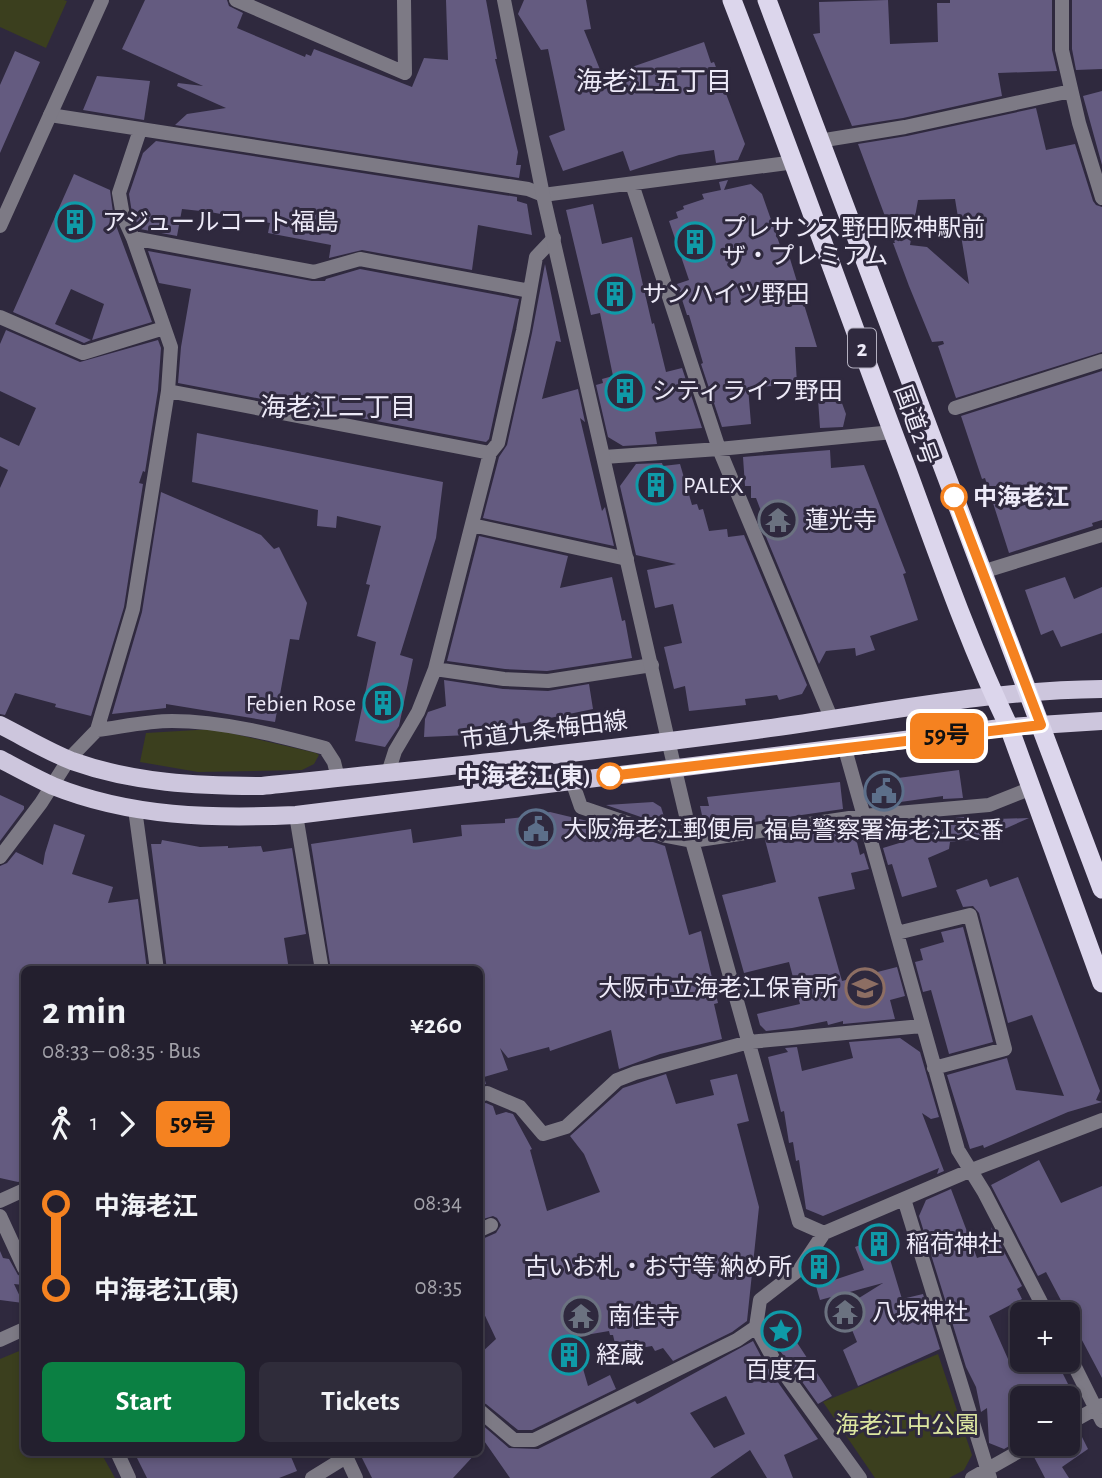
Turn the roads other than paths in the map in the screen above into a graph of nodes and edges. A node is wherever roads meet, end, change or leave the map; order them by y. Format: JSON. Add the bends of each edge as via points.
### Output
{"nodes":[{"id":1,"x":236,"y":0,"type":"edge"},
{"id":2,"x":404,"y":0,"type":"edge"},
{"id":3,"x":504,"y":0,"type":"edge"},
{"id":4,"x":732,"y":0,"type":"edge"},
{"id":5,"x":767,"y":0,"type":"edge"},
{"id":6,"x":1062,"y":0,"type":"edge"},
{"id":7,"x":98,"y":1,"type":"edge"},
{"id":8,"x":1071,"y":91,"type":"junction"},
{"id":9,"x":50,"y":115,"type":"junction"},
{"id":10,"x":140,"y":130,"type":"junction"},
{"id":11,"x":819,"y":141,"type":"junction"},
{"id":12,"x":795,"y":162,"type":"junction"},
{"id":13,"x":632,"y":184,"type":"junction"},
{"id":14,"x":543,"y":195,"type":"junction"},
{"id":15,"x":1102,"y":198,"type":"edge"},
{"id":16,"x":0,"y":226,"type":"edge"},
{"id":17,"x":133,"y":238,"type":"junction"},
{"id":18,"x":554,"y":238,"type":"junction"},
{"id":19,"x":530,"y":291,"type":"junction"},
{"id":20,"x":0,"y":317,"type":"edge"},
{"id":21,"x":164,"y":328,"type":"junction"},
{"id":22,"x":1102,"y":361,"type":"edge"},
{"id":23,"x":168,"y":391,"type":"junction"},
{"id":24,"x":955,"y":408,"type":"dead end"},
{"id":25,"x":892,"y":432,"type":"junction"},
{"id":26,"x":719,"y":449,"type":"junction"},
{"id":27,"x":490,"y":453,"type":"junction"},
{"id":28,"x":604,"y":457,"type":"junction"},
{"id":29,"x":472,"y":525,"type":"junction"},
{"id":30,"x":1102,"y":535,"type":"edge"},
{"id":31,"x":627,"y":559,"type":"junction"},
{"id":32,"x":982,"y":572,"type":"junction"},
{"id":33,"x":652,"y":665,"type":"junction"},
{"id":34,"x":435,"y":669,"type":"junction"},
{"id":35,"x":1102,"y":690,"type":"edge"},
{"id":36,"x":1028,"y":692,"type":"junction"},
{"id":37,"x":994,"y":695,"type":"junction"},
{"id":38,"x":832,"y":720,"type":"junction"},
{"id":39,"x":1102,"y":722,"type":"edge"},
{"id":40,"x":0,"y":725,"type":"edge"},
{"id":41,"x":1041,"y":725,"type":"junction"},
{"id":42,"x":1009,"y":727,"type":"junction"},
{"id":43,"x":97,"y":730,"type":"junction"},
{"id":44,"x":668,"y":740,"type":"junction"},
{"id":45,"x":845,"y":749,"type":"junction"},
{"id":46,"x":0,"y":759,"type":"edge"},
{"id":47,"x":69,"y":760,"type":"junction"},
{"id":48,"x":674,"y":768,"type":"junction"},
{"id":49,"x":388,"y":773,"type":"junction"},
{"id":50,"x":338,"y":778,"type":"junction"},
{"id":51,"x":572,"y":781,"type":"junction"},
{"id":52,"x":52,"y":785,"type":"junction"},
{"id":53,"x":1032,"y":788,"type":"junction"},
{"id":54,"x":135,"y":809,"type":"junction"},
{"id":55,"x":296,"y":815,"type":"junction"},
{"id":56,"x":863,"y":816,"type":"junction"},
{"id":57,"x":692,"y":841,"type":"junction"},
{"id":58,"x":0,"y":857,"type":"edge"},
{"id":59,"x":1102,"y":889,"type":"edge"},
{"id":60,"x":897,"y":933,"type":"junction"},
{"id":61,"x":156,"y":966,"type":"edge"},
{"id":62,"x":321,"y":966,"type":"edge"},
{"id":63,"x":1102,"y":983,"type":"edge"},
{"id":64,"x":922,"y":1026,"type":"junction"},
{"id":65,"x":749,"y":1042,"type":"junction"},
{"id":66,"x":934,"y":1068,"type":"junction"},
{"id":67,"x":483,"y":1094,"type":"edge"},
{"id":68,"x":1102,"y":1120,"type":"edge"},
{"id":69,"x":969,"y":1171,"type":"junction"},
{"id":70,"x":21,"y":1191,"type":"edge"},
{"id":71,"x":904,"y":1199,"type":"junction"},
{"id":72,"x":0,"y":1201,"type":"edge"},
{"id":73,"x":0,"y":1216,"type":"edge"},
{"id":74,"x":824,"y":1233,"type":"junction"},
{"id":75,"x":21,"y":1262,"type":"edge"},
{"id":76,"x":1041,"y":1302,"type":"edge"},
{"id":77,"x":756,"y":1326,"type":"junction"},
{"id":78,"x":21,"y":1330,"type":"edge"},
{"id":79,"x":0,"y":1340,"type":"edge"},
{"id":80,"x":1078,"y":1372,"type":"edge"},
{"id":81,"x":1100,"y":1411,"type":"edge"},
{"id":82,"x":483,"y":1414,"type":"edge"},
{"id":83,"x":1080,"y":1419,"type":"edge"},
{"id":84,"x":119,"y":1456,"type":"edge"},
{"id":85,"x":344,"y":1456,"type":"edge"},
{"id":86,"x":345,"y":1456,"type":"edge"},
{"id":87,"x":1014,"y":1456,"type":"edge"},
{"id":88,"x":988,"y":1474,"type":"edge"},
{"id":89,"x":129,"y":1478,"type":"edge"},
{"id":90,"x":312,"y":1478,"type":"edge"},
{"id":91,"x":356,"y":1478,"type":"edge"},
{"id":92,"x":860,"y":1478,"type":"edge"},
{"id":93,"x":972,"y":1478,"type":"edge"}],
"edges":[{"from":1,"to":2,"type":"street","via":[[405,74]]},
{"from":3,"to":14,"type":"street"},
{"from":4,"to":12,"type":"highway","name":"国道2号","number":"2"},
{"from":5,"to":11,"type":"highway","name":"国道2号","number":"2"},
{"from":6,"to":8,"type":"street","via":[[1062,50]]},
{"from":7,"to":9,"type":"street"},
{"from":8,"to":11,"type":"street"},
{"from":8,"to":15,"type":"street"},
{"from":9,"to":10,"type":"street"},
{"from":9,"to":16,"type":"street"},
{"from":10,"to":14,"type":"street","via":[[528,189]]},
{"from":10,"to":17,"type":"street","via":[[119,193]]},
{"from":11,"to":32,"type":"highway","name":"国道2号","number":"2"},
{"from":12,"to":13,"type":"street"},
{"from":12,"to":25,"type":"highway","name":"国道2号","number":"2"},
{"from":13,"to":14,"type":"street"},
{"from":13,"to":26,"type":"street"},
{"from":14,"to":18,"type":"street"},
{"from":17,"to":19,"type":"street","via":[[313,272],[360,260]]},
{"from":17,"to":21,"type":"street"},
{"from":18,"to":19,"type":"street","via":[[536,257]]},
{"from":18,"to":28,"type":"street"},
{"from":19,"to":27,"type":"street","via":[[498,443]]},
{"from":20,"to":21,"type":"street","via":[[83,353]]},
{"from":21,"to":23,"type":"street","via":[[171,347]]},
{"from":22,"to":24,"type":"street"},
{"from":23,"to":27,"type":"street"},
{"from":23,"to":43,"type":"street","via":[[132,609]]},
{"from":25,"to":26,"type":"street"},
{"from":25,"to":37,"type":"highway","name":"国道2号","number":"2"},
{"from":26,"to":28,"type":"street"},
{"from":26,"to":38,"type":"street"},
{"from":27,"to":29,"type":"street"},
{"from":28,"to":31,"type":"street"},
{"from":29,"to":31,"type":"street"},
{"from":29,"to":34,"type":"street"},
{"from":30,"to":32,"type":"street"},
{"from":31,"to":33,"type":"street"},
{"from":32,"to":36,"type":"highway","name":"国道2号","number":"2"},
{"from":33,"to":34,"type":"street","via":[[548,681]]},
{"from":33,"to":44,"type":"street"},
{"from":34,"to":49,"type":"street"},
{"from":35,"to":36,"type":"main road","name":"市道九条梅田線"},
{"from":36,"to":37,"type":"main road","name":"市道九条梅田線"},
{"from":36,"to":41,"type":"highway","name":"国道2号","number":"2"},
{"from":37,"to":38,"type":"main road","name":"市道九条梅田線"},
{"from":37,"to":42,"type":"highway","name":"国道2号","number":"2"},
{"from":38,"to":44,"type":"main road","name":"市道九条梅田線"},
{"from":39,"to":41,"type":"main road"},
{"from":40,"to":47,"type":"main road","name":"市道九条梅田線"},
{"from":41,"to":42,"type":"main road"},
{"from":41,"to":59,"type":"highway","name":"国道2号","number":"2"},
{"from":42,"to":45,"type":"main road"},
{"from":42,"to":53,"type":"highway","name":"国道2号","number":"2"},
{"from":43,"to":47,"type":"street"},
{"from":43,"to":50,"type":"street","via":[[168,721],[242,730],[325,748]]},
{"from":44,"to":48,"type":"street"},
{"from":44,"to":49,"type":"main road","name":"市道九条梅田線"},
{"from":45,"to":48,"type":"main road"},
{"from":45,"to":56,"type":"street"},
{"from":46,"to":52,"type":"main road"},
{"from":47,"to":50,"type":"main road","name":"市道九条梅田線","via":[[134,778],[200,786],[262,786]]},
{"from":47,"to":52,"type":"street"},
{"from":48,"to":51,"type":"main road"},
{"from":48,"to":57,"type":"street"},
{"from":49,"to":50,"type":"main road","name":"市道九条梅田線"},
{"from":51,"to":55,"type":"main road"},
{"from":51,"to":57,"type":"street","via":[[581,807]]},
{"from":52,"to":54,"type":"main road"},
{"from":52,"to":58,"type":"street"},
{"from":53,"to":56,"type":"street","via":[[989,805]]},
{"from":53,"to":63,"type":"highway","name":"国道2号","number":"2"},
{"from":54,"to":55,"type":"main road","via":[[237,818]]},
{"from":54,"to":61,"type":"street"},
{"from":55,"to":62,"type":"street"},
{"from":56,"to":57,"type":"street"},
{"from":56,"to":60,"type":"street"},
{"from":57,"to":65,"type":"street"},
{"from":60,"to":64,"type":"street"},
{"from":60,"to":66,"type":"street","via":[[971,915],[1004,1049]]},
{"from":64,"to":65,"type":"street"},
{"from":64,"to":66,"type":"street"},
{"from":65,"to":67,"type":"street","via":[[617,1080],[566,1127],[543,1134],[520,1107]]},
{"from":65,"to":74,"type":"street","via":[[799,1222]]},
{"from":66,"to":69,"type":"street","via":[[958,1150]]},
{"from":68,"to":69,"type":"street"},
{"from":69,"to":71,"type":"street"},
{"from":69,"to":76,"type":"street"},
{"from":70,"to":72,"type":"street"},
{"from":71,"to":74,"type":"street"},
{"from":71,"to":88,"type":"street"},
{"from":73,"to":75,"type":"street"},
{"from":74,"to":77,"type":"street","via":[[800,1269],[760,1300]]},
{"from":77,"to":82,"type":"street","via":[[737,1340],[534,1440],[514,1440]]},
{"from":77,"to":92,"type":"street","via":[[773,1358]]},
{"from":78,"to":79,"type":"street"},
{"from":80,"to":81,"type":"street"},
{"from":81,"to":83,"type":"street"},
{"from":84,"to":89,"type":"street"},
{"from":85,"to":90,"type":"street"},
{"from":86,"to":91,"type":"street"},
{"from":87,"to":88,"type":"street"},
{"from":88,"to":93,"type":"street"}]}
